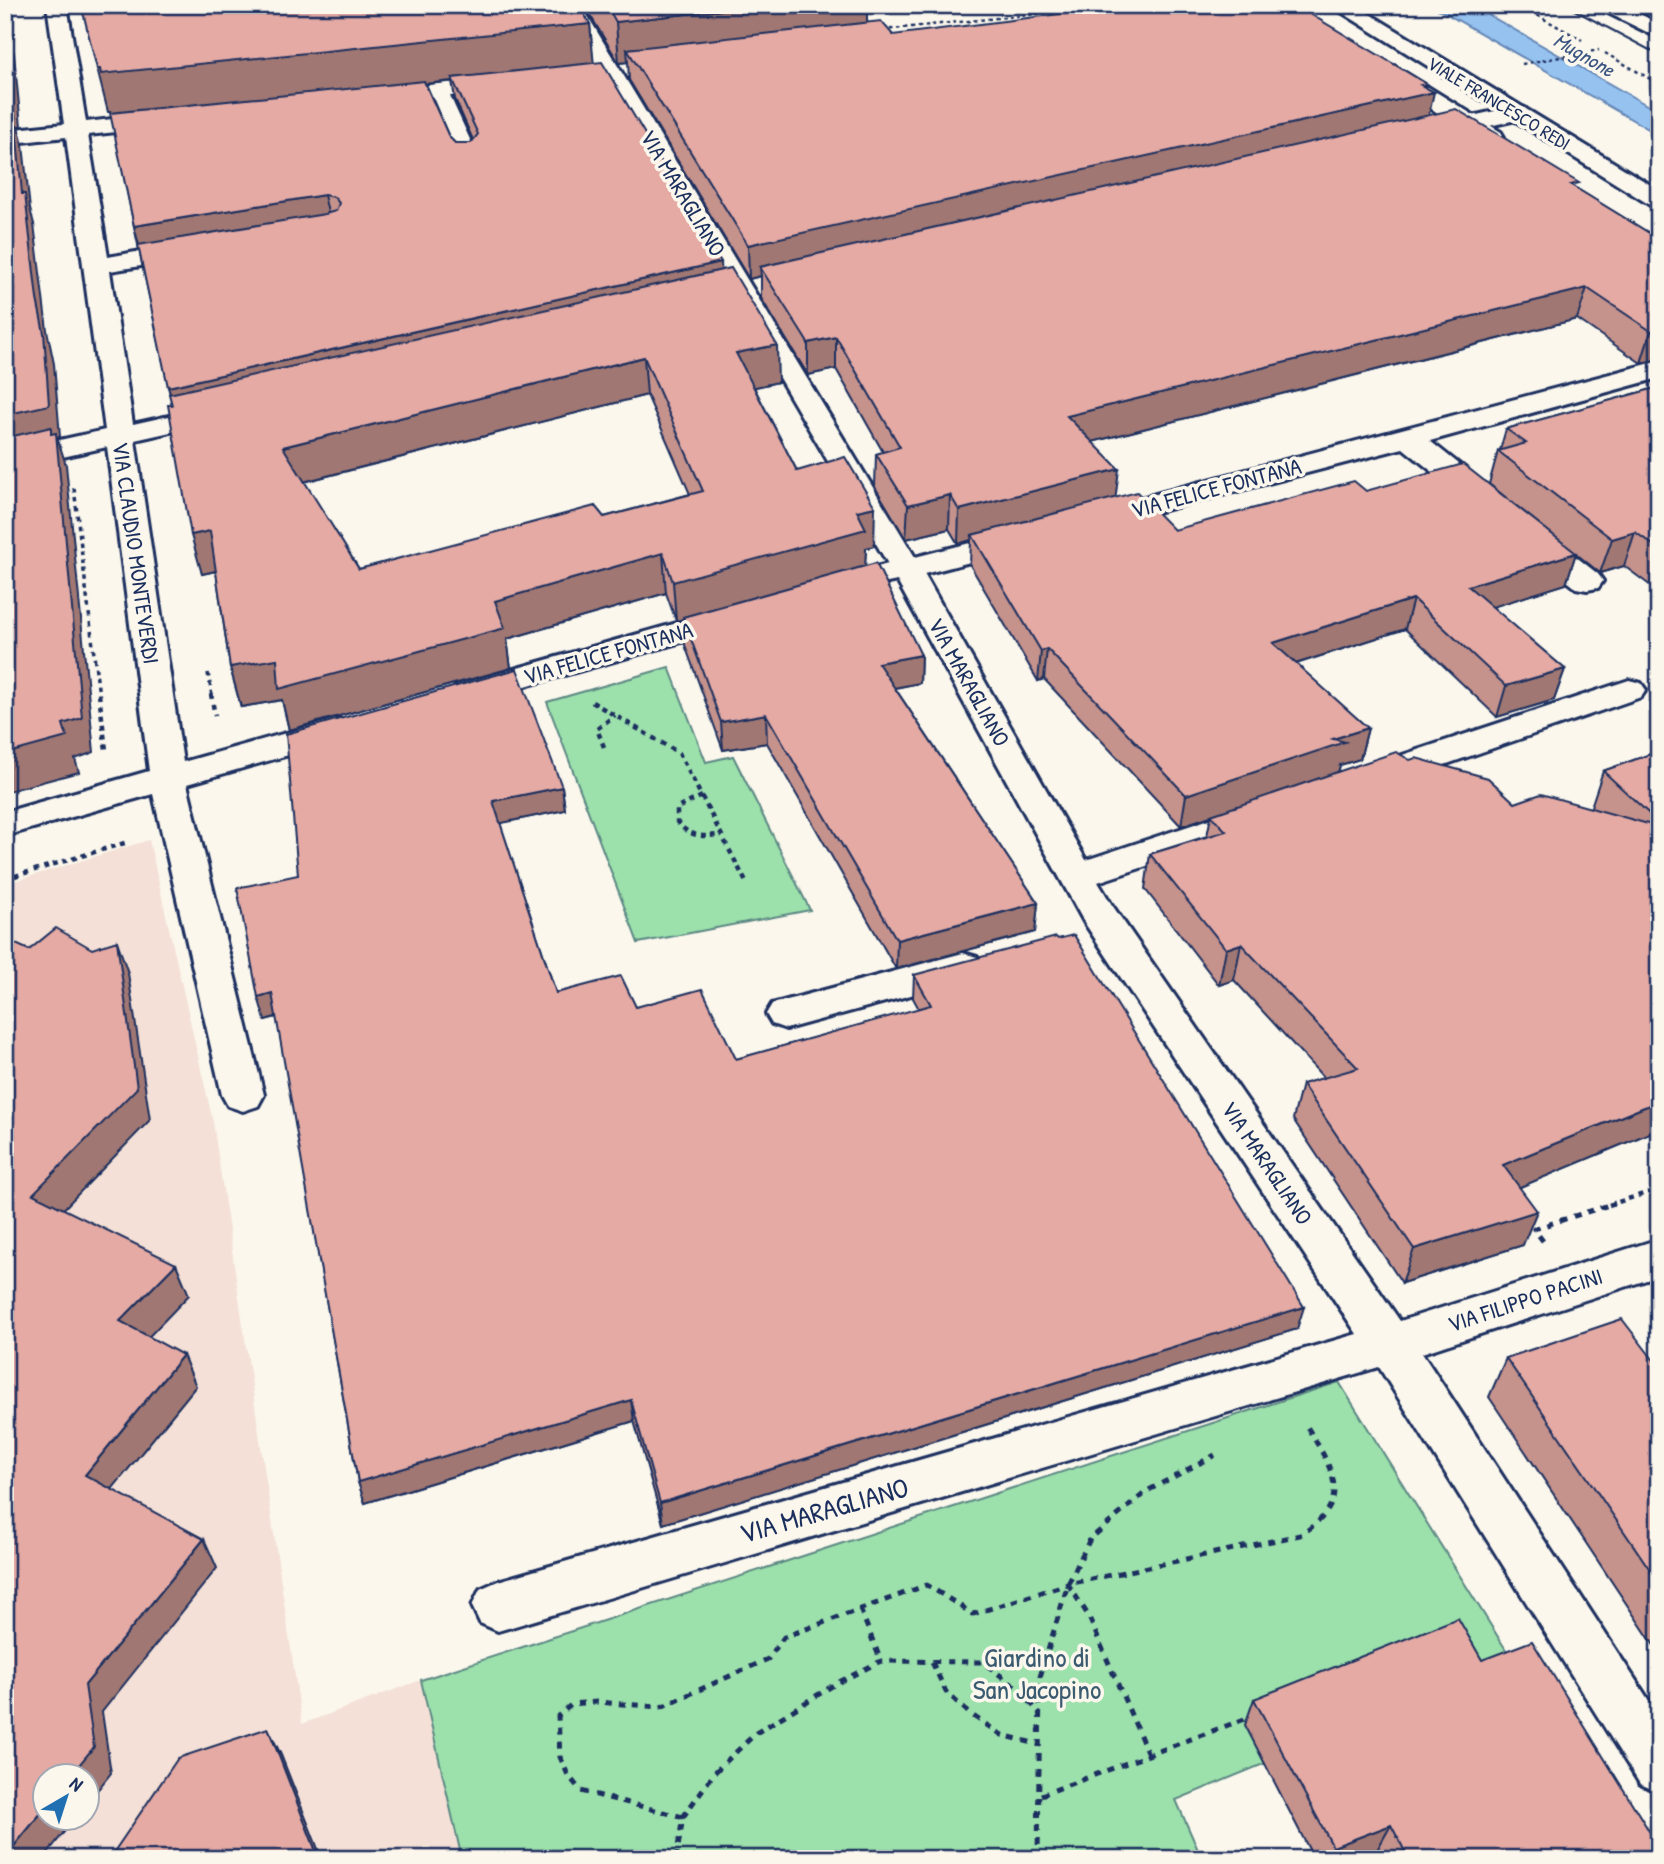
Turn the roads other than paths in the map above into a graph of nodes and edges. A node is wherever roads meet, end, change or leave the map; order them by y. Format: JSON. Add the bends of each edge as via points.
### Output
{"nodes":[{"id":1,"x":57,"y":5,"type":"edge"},
{"id":2,"x":571,"y":5,"type":"edge"},
{"id":3,"x":1340,"y":5,"type":"edge"},
{"id":4,"x":1607,"y":5,"type":"edge"},
{"id":5,"x":1659,"y":32,"type":"edge"},
{"id":6,"x":1364,"y":57,"type":"edge"},
{"id":7,"x":624,"y":72,"type":"junction"},
{"id":8,"x":584,"y":76,"type":"edge"},
{"id":9,"x":531,"y":81,"type":"edge"},
{"id":10,"x":438,"y":90,"type":"junction"},
{"id":11,"x":357,"y":99,"type":"edge"},
{"id":12,"x":1517,"y":113,"type":"junction"},
{"id":13,"x":183,"y":118,"type":"edge"},
{"id":14,"x":1471,"y":123,"type":"junction"},
{"id":15,"x":77,"y":129,"type":"junction"},
{"id":16,"x":5,"y":137,"type":"edge"},
{"id":17,"x":1409,"y":137,"type":"edge"},
{"id":18,"x":1506,"y":146,"type":"edge"},
{"id":19,"x":466,"y":157,"type":"edge"},
{"id":20,"x":1659,"y":200,"type":"edge"},
{"id":21,"x":211,"y":247,"type":"edge"},
{"id":22,"x":97,"y":266,"type":"junction"},
{"id":23,"x":754,"y":290,"type":"junction"},
{"id":24,"x":716,"y":299,"type":"edge"},
{"id":25,"x":1659,"y":369,"type":"edge"},
{"id":26,"x":249,"y":406,"type":"edge"},
{"id":27,"x":120,"y":435,"type":"junction"},
{"id":28,"x":1408,"y":438,"type":"junction"},
{"id":29,"x":5,"y":461,"type":"edge"},
{"id":30,"x":906,"y":569,"type":"junction"},
{"id":31,"x":1587,"y":581,"type":"dead end"},
{"id":32,"x":851,"y":584,"type":"edge"},
{"id":33,"x":759,"y":610,"type":"edge"},
{"id":34,"x":1629,"y":690,"type":"dead end"},
{"id":35,"x":442,"y":700,"type":"edge"},
{"id":36,"x":362,"y":722,"type":"edge"},
{"id":37,"x":167,"y":777,"type":"junction"},
{"id":38,"x":1343,"y":788,"type":"edge"},
{"id":39,"x":1291,"y":805,"type":"edge"},
{"id":40,"x":5,"y":824,"type":"edge"},
{"id":41,"x":1076,"y":875,"type":"junction"},
{"id":42,"x":993,"y":959,"type":"edge"},
{"id":43,"x":786,"y":1014,"type":"dead end"},
{"id":44,"x":243,"y":1095,"type":"dead end"},
{"id":45,"x":1659,"y":1257,"type":"edge"},
{"id":46,"x":1391,"y":1343,"type":"junction"},
{"id":47,"x":498,"y":1606,"type":"dead end"},
{"id":48,"x":1659,"y":1765,"type":"edge"}],
"edges":[{"from":1,"to":15,"type":"street","name":"VIA CLAUDIO MONTEVERDI"},
{"from":2,"to":7,"type":"street","name":"VIA MARAGLIANO"},
{"from":3,"to":12,"type":"street","name":"VIALE FRANCESCO REDI"},
{"from":4,"to":5,"type":"street"},
{"from":6,"to":14,"type":"street","name":"VIALE FRANCESCO REDI"},
{"from":7,"to":8,"type":"street"},
{"from":7,"to":23,"type":"street","name":"VIA MARAGLIANO"},
{"from":9,"to":10,"type":"street"},
{"from":10,"to":11,"type":"street"},
{"from":10,"to":19,"type":"street"},
{"from":12,"to":14,"type":"street"},
{"from":12,"to":20,"type":"street","name":"VIALE FRANCESCO REDI"},
{"from":13,"to":15,"type":"street"},
{"from":14,"to":17,"type":"street"},
{"from":14,"to":18,"type":"street","name":"VIALE FRANCESCO REDI"},
{"from":15,"to":16,"type":"street"},
{"from":15,"to":22,"type":"street","name":"VIA CLAUDIO MONTEVERDI"},
{"from":21,"to":22,"type":"street"},
{"from":22,"to":27,"type":"street","name":"VIA CLAUDIO MONTEVERDI"},
{"from":23,"to":24,"type":"street"},
{"from":23,"to":30,"type":"street","name":"VIA MARAGLIANO"},
{"from":25,"to":28,"type":"street","name":"VIA FELICE FONTANA"},
{"from":26,"to":27,"type":"street"},
{"from":27,"to":29,"type":"street"},
{"from":27,"to":37,"type":"street","name":"VIA CLAUDIO MONTEVERDI"},
{"from":28,"to":30,"type":"street","name":"VIA FELICE FONTANA"},
{"from":28,"to":31,"type":"street"},
{"from":30,"to":32,"type":"street","name":"VIA FELICE FONTANA"},
{"from":30,"to":41,"type":"street","name":"VIA MARAGLIANO"},
{"from":33,"to":35,"type":"street","name":"VIA FELICE FONTANA"},
{"from":34,"to":38,"type":"street"},
{"from":36,"to":37,"type":"street"},
{"from":37,"to":40,"type":"street"},
{"from":37,"to":44,"type":"street","name":"VIA CLAUDIO MONTEVERDI"},
{"from":39,"to":41,"type":"street"},
{"from":41,"to":46,"type":"street","name":"VIA MARAGLIANO","via":[[1089,934]]},
{"from":42,"to":43,"type":"street"},
{"from":45,"to":46,"type":"street","name":"VIA FILIPPO PACINI"},
{"from":46,"to":47,"type":"street","name":"VIA MARAGLIANO"},
{"from":46,"to":48,"type":"street","name":"VIA MARAGLIANO"}]}
